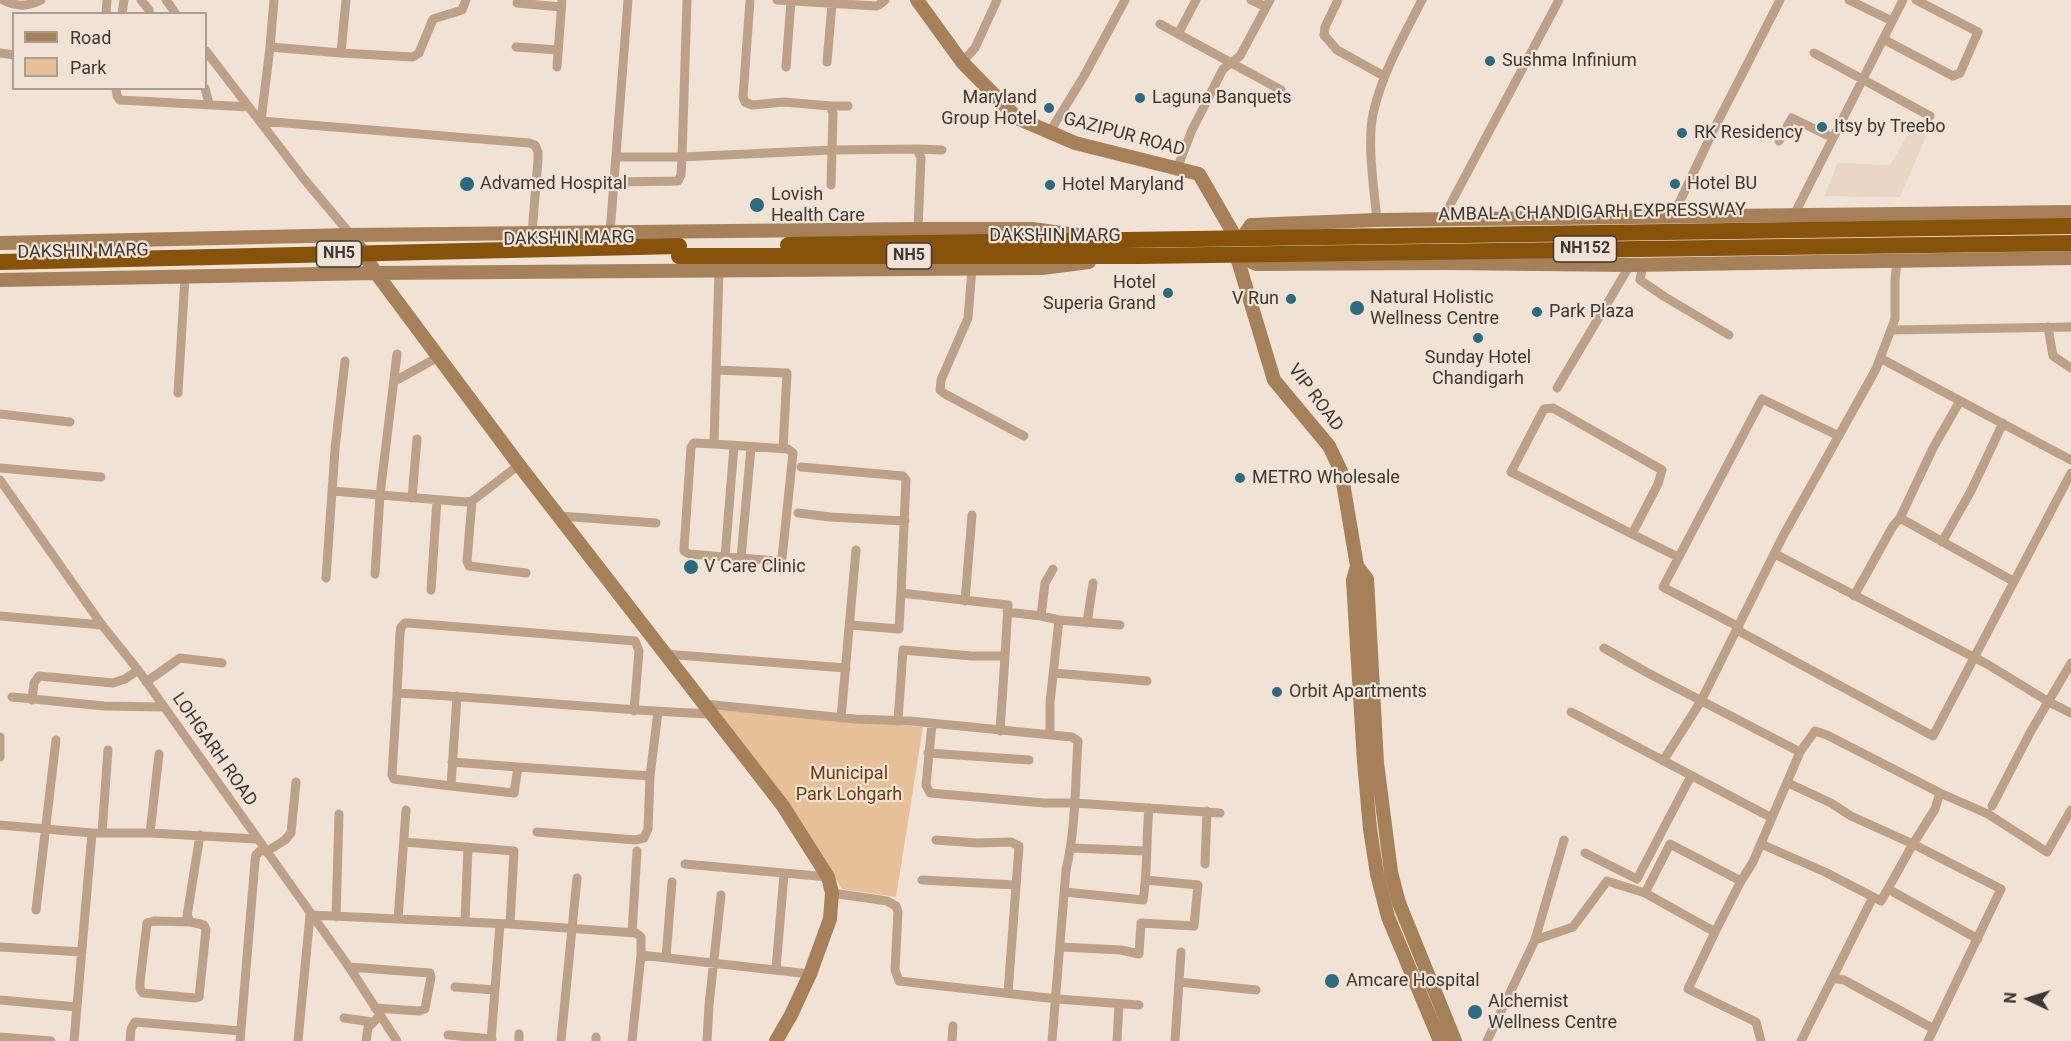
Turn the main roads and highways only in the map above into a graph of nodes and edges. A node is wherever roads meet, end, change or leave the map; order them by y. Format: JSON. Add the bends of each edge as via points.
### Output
{"nodes":[{"id":1,"x":2051,"y":212,"type":"road end"},
{"id":2,"x":2038,"y":226,"type":"junction"},
{"id":3,"x":2071,"y":226,"type":"edge"},
{"id":4,"x":1113,"y":240,"type":"joint"},
{"id":5,"x":1238,"y":243,"type":"junction"},
{"id":6,"x":2071,"y":243,"type":"edge"},
{"id":7,"x":2031,"y":244,"type":"junction"},
{"id":8,"x":679,"y":251,"type":"junction"},
{"id":9,"x":1139,"y":255,"type":"joint"},
{"id":10,"x":2049,"y":259,"type":"road end"},
{"id":11,"x":0,"y":262,"type":"edge"},
{"id":12,"x":0,"y":273,"type":"edge"}],
"edges":[{"from":1,"to":2,"type":"highway"},
{"from":2,"to":3,"type":"highway","name":"AMBALA CHANDIGARH EXPRESSWAY","number":"NH152"},
{"from":2,"to":5,"type":"highway","name":"AMBALA CHANDIGARH EXPRESSWAY","number":"NH152"},
{"from":4,"to":5,"type":"highway","name":"AMBALA CHANDIGARH EXPRESSWAY","number":"NH152"},
{"from":4,"to":8,"type":"highway","number":"NH5"},
{"from":5,"to":7,"type":"highway","name":"AMBALA CHANDIGARH EXPRESSWAY","number":"NH152"},
{"from":5,"to":9,"type":"highway","name":"AMBALA CHANDIGARH EXPRESSWAY","number":"NH152"},
{"from":6,"to":7,"type":"highway","name":"AMBALA CHANDIGARH EXPRESSWAY","number":"NH152"},
{"from":7,"to":10,"type":"highway"},
{"from":8,"to":9,"type":"highway","name":"DAKSHIN MARG","number":"NH5"},
{"from":8,"to":11,"type":"highway","number":"NH5","bridge":true},
{"from":8,"to":12,"type":"highway","name":"DAKSHIN MARG","number":"NH5"}]}
